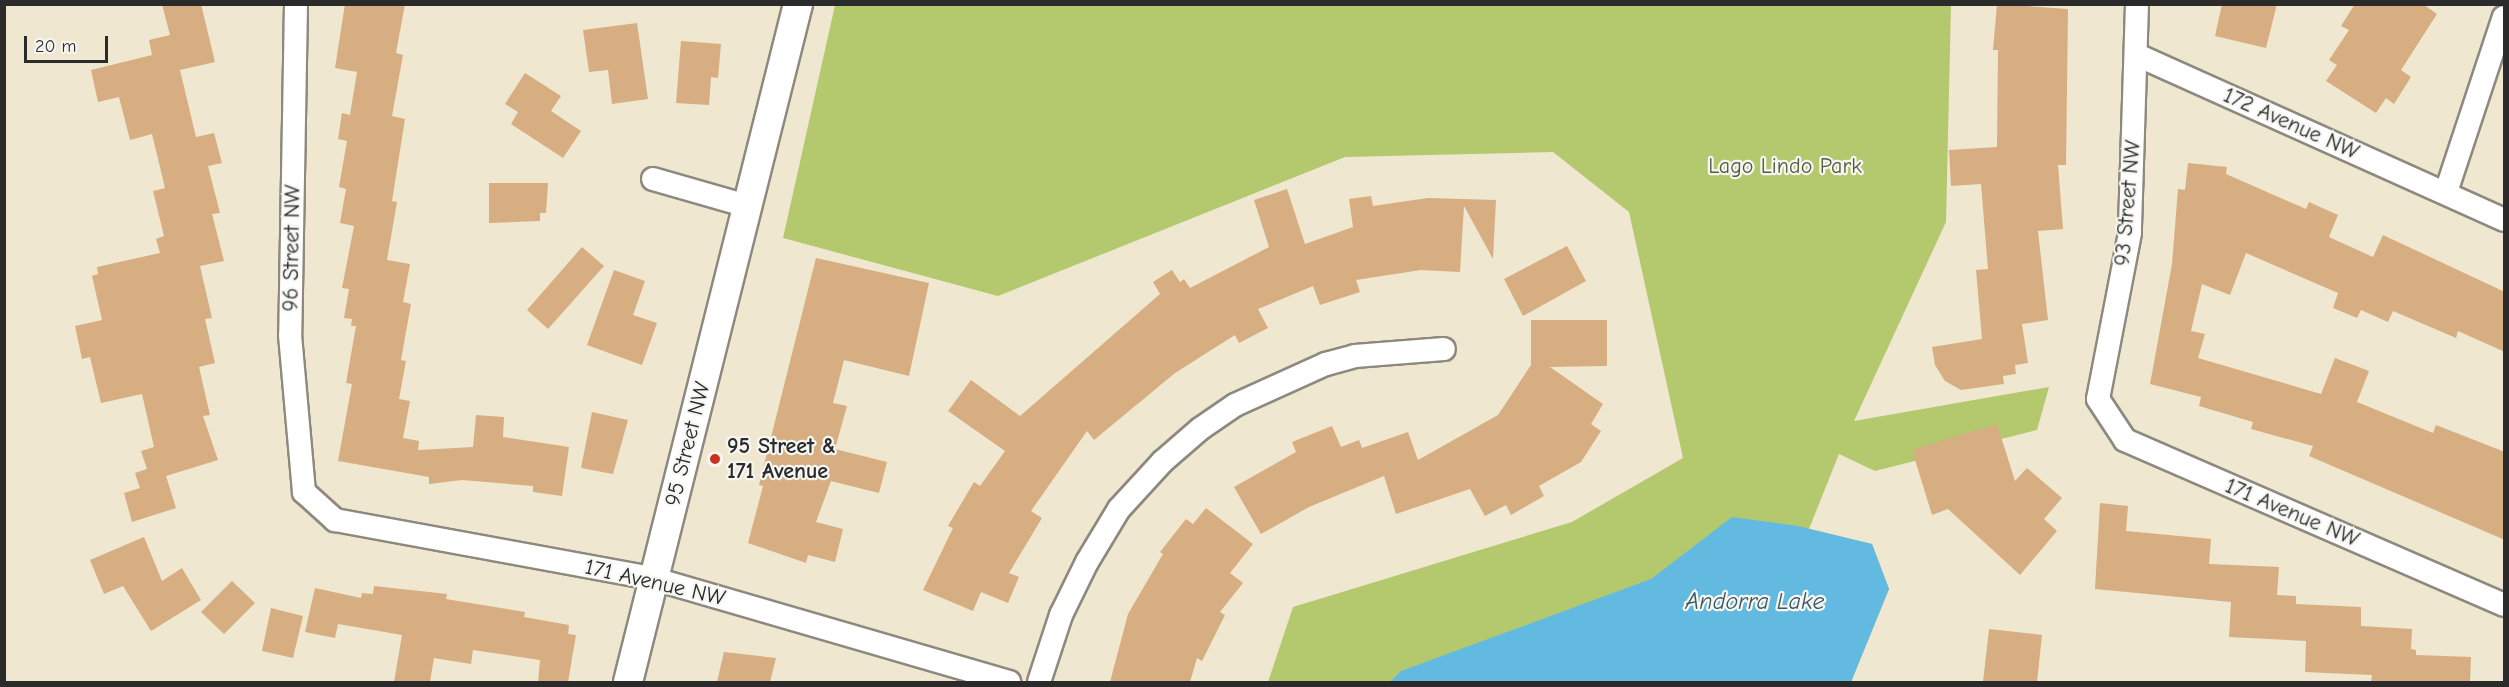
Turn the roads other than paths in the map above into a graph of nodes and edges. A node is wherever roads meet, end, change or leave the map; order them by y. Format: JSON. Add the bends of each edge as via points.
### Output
{"nodes":[{"id":1,"x":296,"y":4,"type":"edge"},
{"id":2,"x":798,"y":4,"type":"edge"},
{"id":3,"x":2138,"y":4,"type":"edge"},
{"id":4,"x":2505,"y":17,"type":"edge"},
{"id":5,"x":2137,"y":55,"type":"junction"},
{"id":6,"x":653,"y":179,"type":"dead end"},
{"id":7,"x":2446,"y":192,"type":"junction"},
{"id":8,"x":747,"y":206,"type":"junction"},
{"id":9,"x":2505,"y":220,"type":"edge"},
{"id":10,"x":1444,"y":349,"type":"dead end"},
{"id":11,"x":2098,"y":399,"type":"joint"},
{"id":12,"x":304,"y":492,"type":"joint"},
{"id":13,"x":655,"y":579,"type":"junction"},
{"id":14,"x":2505,"y":604,"type":"edge"},
{"id":15,"x":628,"y":682,"type":"edge"},
{"id":16,"x":1009,"y":682,"type":"edge"},
{"id":17,"x":1039,"y":682,"type":"edge"}],
"edges":[{"from":1,"to":12,"type":"street","name":"96 Street NW","via":[[290,335]]},
{"from":2,"to":8,"type":"street","name":"95 Street NW"},
{"from":3,"to":5,"type":"street","name":"93 Street NW"},
{"from":4,"to":7,"type":"street"},
{"from":5,"to":7,"type":"street","name":"172 Avenue NW"},
{"from":5,"to":11,"type":"street","name":"93 Street NW","via":[[2130,233]]},
{"from":6,"to":8,"type":"street"},
{"from":7,"to":9,"type":"street","name":"172 Avenue NW"},
{"from":8,"to":13,"type":"street","name":"95 Street NW"},
{"from":10,"to":17,"type":"street","via":[[1355,356],[1326,364],[1235,405],[1200,429],[1162,462],[1119,509],[1061,615]]},
{"from":11,"to":14,"type":"street","name":"171 Avenue NW","via":[[2125,440]]},
{"from":12,"to":13,"type":"street","name":"171 Avenue NW","via":[[335,520]]},
{"from":13,"to":15,"type":"street","name":"95 Street NW"},
{"from":13,"to":16,"type":"street","name":"171 Avenue NW"}]}
